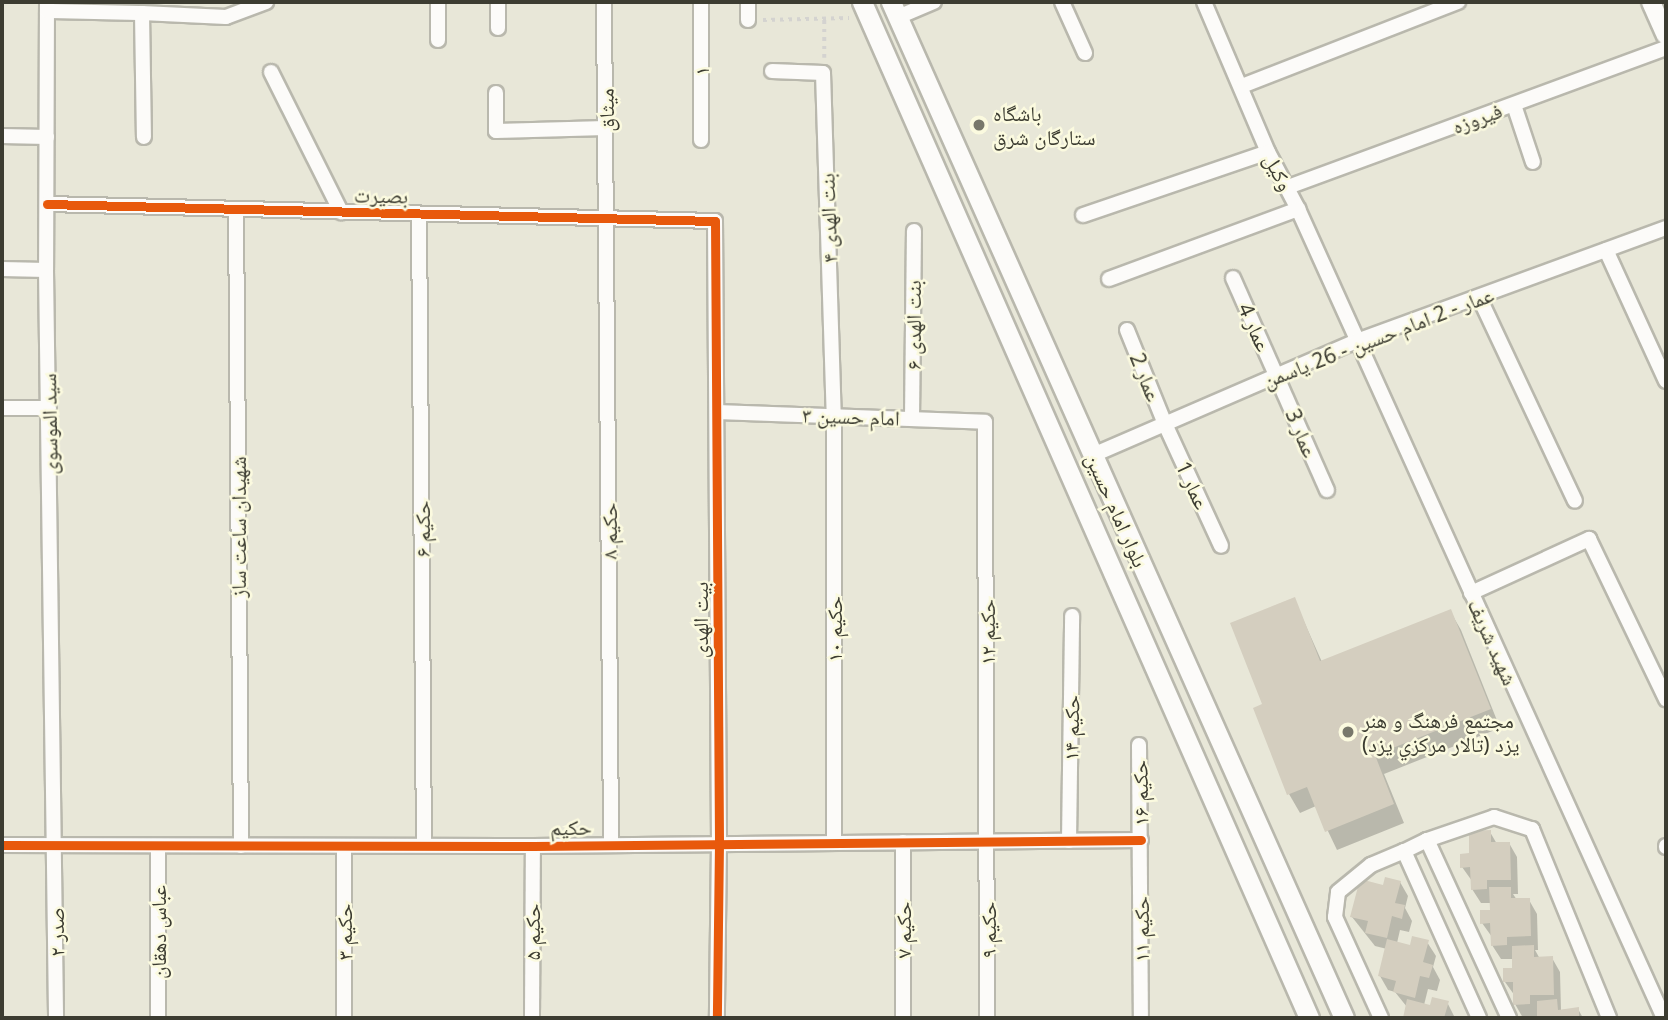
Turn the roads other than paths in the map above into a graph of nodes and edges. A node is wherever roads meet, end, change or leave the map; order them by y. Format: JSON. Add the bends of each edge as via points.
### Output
{"nodes":[{"id":1,"x":266,"y":2,"type":"edge"},
{"id":2,"x":438,"y":2,"type":"edge"},
{"id":3,"x":498,"y":2,"type":"edge"},
{"id":4,"x":604,"y":2,"type":"edge"},
{"id":5,"x":701,"y":2,"type":"edge"},
{"id":6,"x":748,"y":2,"type":"edge"},
{"id":7,"x":934,"y":2,"type":"edge"},
{"id":8,"x":1062,"y":2,"type":"edge"},
{"id":9,"x":1204,"y":2,"type":"edge"},
{"id":10,"x":1458,"y":2,"type":"edge"},
{"id":11,"x":1651,"y":2,"type":"edge"},
{"id":12,"x":47,"y":6,"type":"edge"},
{"id":13,"x":895,"y":9,"type":"edge"},
{"id":14,"x":866,"y":10,"type":"edge"},
{"id":15,"x":142,"y":13,"type":"junction"},
{"id":16,"x":748,"y":20,"type":"road end"},
{"id":17,"x":498,"y":28,"type":"dead end"},
{"id":18,"x":1666,"y":35,"type":"edge"},
{"id":19,"x":438,"y":40,"type":"dead end"},
{"id":20,"x":1666,"y":48,"type":"edge"},
{"id":21,"x":1085,"y":52,"type":"dead end"},
{"id":22,"x":772,"y":71,"type":"dead end"},
{"id":23,"x":271,"y":72,"type":"dead end"},
{"id":24,"x":1242,"y":86,"type":"junction"},
{"id":25,"x":496,"y":93,"type":"dead end"},
{"id":26,"x":1514,"y":105,"type":"junction"},
{"id":27,"x":606,"y":128,"type":"junction"},
{"id":28,"x":2,"y":136,"type":"edge"},
{"id":29,"x":47,"y":136,"type":"junction"},
{"id":30,"x":144,"y":137,"type":"dead end"},
{"id":31,"x":701,"y":140,"type":"dead end"},
{"id":32,"x":1269,"y":152,"type":"junction"},
{"id":33,"x":958,"y":153,"type":"junction"},
{"id":34,"x":1533,"y":162,"type":"dead end"},
{"id":35,"x":934,"y":165,"type":"junction"},
{"id":36,"x":1287,"y":187,"type":"junction"},
{"id":37,"x":47,"y":204,"type":"junction"},
{"id":38,"x":236,"y":209,"type":"junction"},
{"id":39,"x":1298,"y":209,"type":"junction"},
{"id":40,"x":341,"y":212,"type":"junction"},
{"id":41,"x":419,"y":214,"type":"junction"},
{"id":42,"x":1083,"y":215,"type":"dead end"},
{"id":43,"x":607,"y":218,"type":"junction"},
{"id":44,"x":715,"y":221,"type":"joint"},
{"id":45,"x":1666,"y":228,"type":"edge"},
{"id":46,"x":914,"y":231,"type":"dead end"},
{"id":47,"x":1606,"y":250,"type":"junction"},
{"id":48,"x":2,"y":269,"type":"edge"},
{"id":49,"x":46,"y":270,"type":"junction"},
{"id":50,"x":1233,"y":278,"type":"dead end"},
{"id":51,"x":1109,"y":279,"type":"dead end"},
{"id":52,"x":1479,"y":297,"type":"junction"},
{"id":53,"x":1127,"y":330,"type":"dead end"},
{"id":54,"x":1357,"y":341,"type":"junction"},
{"id":55,"x":1278,"y":376,"type":"junction"},
{"id":56,"x":1666,"y":381,"type":"edge"},
{"id":57,"x":2,"y":408,"type":"edge"},
{"id":58,"x":49,"y":408,"type":"junction"},
{"id":59,"x":717,"y":412,"type":"junction"},
{"id":60,"x":834,"y":415,"type":"junction"},
{"id":61,"x":912,"y":419,"type":"junction"},
{"id":62,"x":985,"y":422,"type":"joint"},
{"id":63,"x":1165,"y":424,"type":"junction"},
{"id":64,"x":1093,"y":455,"type":"junction"},
{"id":65,"x":1327,"y":490,"type":"dead end"},
{"id":66,"x":1575,"y":501,"type":"dead end"},
{"id":67,"x":1221,"y":546,"type":"dead end"},
{"id":68,"x":1471,"y":593,"type":"junction"},
{"id":69,"x":1072,"y":616,"type":"dead end"},
{"id":70,"x":1666,"y":699,"type":"edge"},
{"id":71,"x":1139,"y":745,"type":"dead end"},
{"id":72,"x":1141,"y":840,"type":"junction"},
{"id":73,"x":1427,"y":840,"type":"junction"},
{"id":74,"x":988,"y":841,"type":"junction"},
{"id":75,"x":1069,"y":841,"type":"junction"},
{"id":76,"x":834,"y":842,"type":"junction"},
{"id":77,"x":903,"y":842,"type":"junction"},
{"id":78,"x":719,"y":843,"type":"junction"},
{"id":79,"x":611,"y":844,"type":"junction"},
{"id":80,"x":2,"y":845,"type":"edge"},
{"id":81,"x":424,"y":845,"type":"junction"},
{"id":82,"x":55,"y":846,"type":"junction"},
{"id":83,"x":158,"y":846,"type":"junction"},
{"id":84,"x":241,"y":846,"type":"junction"},
{"id":85,"x":344,"y":846,"type":"junction"},
{"id":86,"x":533,"y":846,"type":"junction"},
{"id":87,"x":1404,"y":851,"type":"junction"},
{"id":88,"x":1661,"y":1000,"type":"edge"},
{"id":89,"x":56,"y":1018,"type":"edge"},
{"id":90,"x":158,"y":1018,"type":"edge"},
{"id":91,"x":344,"y":1018,"type":"edge"},
{"id":92,"x":532,"y":1018,"type":"edge"},
{"id":93,"x":717,"y":1018,"type":"edge"},
{"id":94,"x":903,"y":1018,"type":"edge"},
{"id":95,"x":987,"y":1018,"type":"edge"},
{"id":96,"x":1141,"y":1018,"type":"edge"},
{"id":97,"x":1309,"y":1018,"type":"edge"},
{"id":98,"x":1344,"y":1018,"type":"edge"},
{"id":99,"x":1381,"y":1018,"type":"edge"},
{"id":100,"x":1479,"y":1018,"type":"edge"},
{"id":101,"x":1508,"y":1018,"type":"edge"},
{"id":102,"x":1609,"y":1018,"type":"edge"},
{"id":103,"x":1664,"y":1018,"type":"edge"}],
"edges":[{"from":1,"to":15,"type":"street","via":[[226,17]]},
{"from":2,"to":19,"type":"street"},
{"from":3,"to":17,"type":"street"},
{"from":4,"to":27,"type":"street","name":"میثاق"},
{"from":5,"to":31,"type":"street","name":"۱"},
{"from":6,"to":16,"type":"street"},
{"from":7,"to":13,"type":"street"},
{"from":8,"to":21,"type":"street"},
{"from":9,"to":24,"type":"street","name":"وکیل"},
{"from":10,"to":24,"type":"street"},
{"from":11,"to":18,"type":"street"},
{"from":12,"to":15,"type":"street"},
{"from":12,"to":29,"type":"street","name":"سید الموسوی"},
{"from":13,"to":33,"type":"main road","name":"بلوار امام حسین"},
{"from":14,"to":35,"type":"main road","name":"بلوار امام حسین"},
{"from":15,"to":30,"type":"street"},
{"from":20,"to":26,"type":"street","name":"فیروزه"},
{"from":22,"to":60,"type":"street","name":"بنت الهدی ۴","via":[[824,73]]},
{"from":23,"to":40,"type":"street"},
{"from":24,"to":32,"type":"street","name":"وکیل"},
{"from":25,"to":27,"type":"street","via":[[496,131]]},
{"from":26,"to":34,"type":"street"},
{"from":26,"to":36,"type":"street","name":"فیروزه"},
{"from":27,"to":43,"type":"street","name":"میثاق"},
{"from":28,"to":29,"type":"street"},
{"from":29,"to":37,"type":"street","name":"سید الموسوی"},
{"from":32,"to":36,"type":"street","name":"وکیل"},
{"from":32,"to":42,"type":"street"},
{"from":33,"to":35,"type":"main road"},
{"from":33,"to":64,"type":"main road","name":"بلوار امام حسین"},
{"from":35,"to":97,"type":"main road","name":"بلوار امام حسین"},
{"from":36,"to":39,"type":"street","name":"وکیل"},
{"from":37,"to":38,"type":"street","name":"بصیرت"},
{"from":37,"to":49,"type":"street","name":"سید الموسوی"},
{"from":38,"to":40,"type":"street","name":"بصیرت"},
{"from":38,"to":84,"type":"street","name":"شهیدان ساعت ساز"},
{"from":39,"to":51,"type":"street"},
{"from":39,"to":54,"type":"street","name":"وکیل"},
{"from":40,"to":41,"type":"street","name":"بصیرت"},
{"from":41,"to":43,"type":"street","name":"بصیرت"},
{"from":41,"to":81,"type":"street","name":"حکیم ۶"},
{"from":43,"to":44,"type":"street","name":"بصیرت"},
{"from":43,"to":79,"type":"street","name":"حکیم ۸"},
{"from":44,"to":59,"type":"street","name":"بیت الهدی"},
{"from":45,"to":47,"type":"street","name":"عمار - 2 امام حسین - 26 یاسمن"},
{"from":46,"to":61,"type":"street","name":"بنت الهدی ۶"},
{"from":47,"to":52,"type":"street","name":"عمار - 2 امام حسین - 26 یاسمن"},
{"from":47,"to":56,"type":"street"},
{"from":48,"to":49,"type":"street"},
{"from":49,"to":58,"type":"street","name":"سید الموسوی"},
{"from":50,"to":55,"type":"street","name":"عمار 4"},
{"from":52,"to":54,"type":"street","name":"عمار - 2 امام حسین - 26 یاسمن"},
{"from":52,"to":66,"type":"street"},
{"from":53,"to":63,"type":"street","name":"عمار 2"},
{"from":54,"to":55,"type":"street","name":"عمار - 2 امام حسین - 26 یاسمن"},
{"from":54,"to":68,"type":"street","name":"شهید شریف"},
{"from":55,"to":63,"type":"street","name":"عمار - 2 امام حسین - 26 یاسمن"},
{"from":55,"to":65,"type":"street","name":"عمار 3"},
{"from":57,"to":58,"type":"street"},
{"from":58,"to":82,"type":"street","name":"سید الموسوی"},
{"from":59,"to":60,"type":"street","name":"امام حسین ۳"},
{"from":59,"to":78,"type":"street","name":"بیت الهدی"},
{"from":60,"to":61,"type":"street","name":"امام حسین ۳"},
{"from":60,"to":76,"type":"street","name":"حکیم ۱۰"},
{"from":61,"to":62,"type":"street","name":"امام حسین ۳"},
{"from":62,"to":74,"type":"street","name":"حکیم ۱۲"},
{"from":63,"to":64,"type":"street","name":"عمار - 2 امام حسین - 26 یاسمن"},
{"from":63,"to":67,"type":"street","name":"عمار 1"},
{"from":64,"to":98,"type":"main road","name":"بلوار امام حسین"},
{"from":68,"to":70,"type":"street","via":[[1589,539]]},
{"from":68,"to":88,"type":"street","name":"شهید شریف"},
{"from":69,"to":75,"type":"street","name":"حکیم ۱۴"},
{"from":71,"to":72,"type":"street","name":"حکیم ۱۶"},
{"from":72,"to":75,"type":"street","name":"حکیم"},
{"from":72,"to":96,"type":"street","name":"حکیم ۱۱"},
{"from":73,"to":87,"type":"street"},
{"from":73,"to":101,"type":"street"},
{"from":73,"to":102,"type":"street","via":[[1494,817],[1532,829]]},
{"from":74,"to":75,"type":"street","name":"حکیم"},
{"from":74,"to":77,"type":"street","name":"حکیم"},
{"from":74,"to":95,"type":"street","name":"حکیم ۹"},
{"from":76,"to":77,"type":"street","name":"حکیم"},
{"from":76,"to":78,"type":"street","name":"حکیم"},
{"from":77,"to":94,"type":"street","name":"حکیم ۷"},
{"from":78,"to":79,"type":"street","name":"حکیم"},
{"from":78,"to":93,"type":"street","name":"بیت الهدی"},
{"from":79,"to":86,"type":"street","name":"حکیم"},
{"from":80,"to":82,"type":"street","name":"حکیم"},
{"from":81,"to":85,"type":"street","name":"حکیم"},
{"from":81,"to":86,"type":"street","name":"حکیم"},
{"from":82,"to":83,"type":"street","name":"حکیم"},
{"from":82,"to":89,"type":"street","name":"صدر ۲"},
{"from":83,"to":84,"type":"street","name":"حکیم"},
{"from":83,"to":90,"type":"street","name":"عباس دهقان"},
{"from":84,"to":85,"type":"street","name":"حکیم"},
{"from":85,"to":91,"type":"street","name":"حکیم ۳"},
{"from":86,"to":92,"type":"street","name":"حکیم ۵"},
{"from":87,"to":99,"type":"street","via":[[1371,865],[1339,892],[1335,918]]},
{"from":87,"to":100,"type":"street"},
{"from":88,"to":103,"type":"street","name":"شهید شریف"}]}
